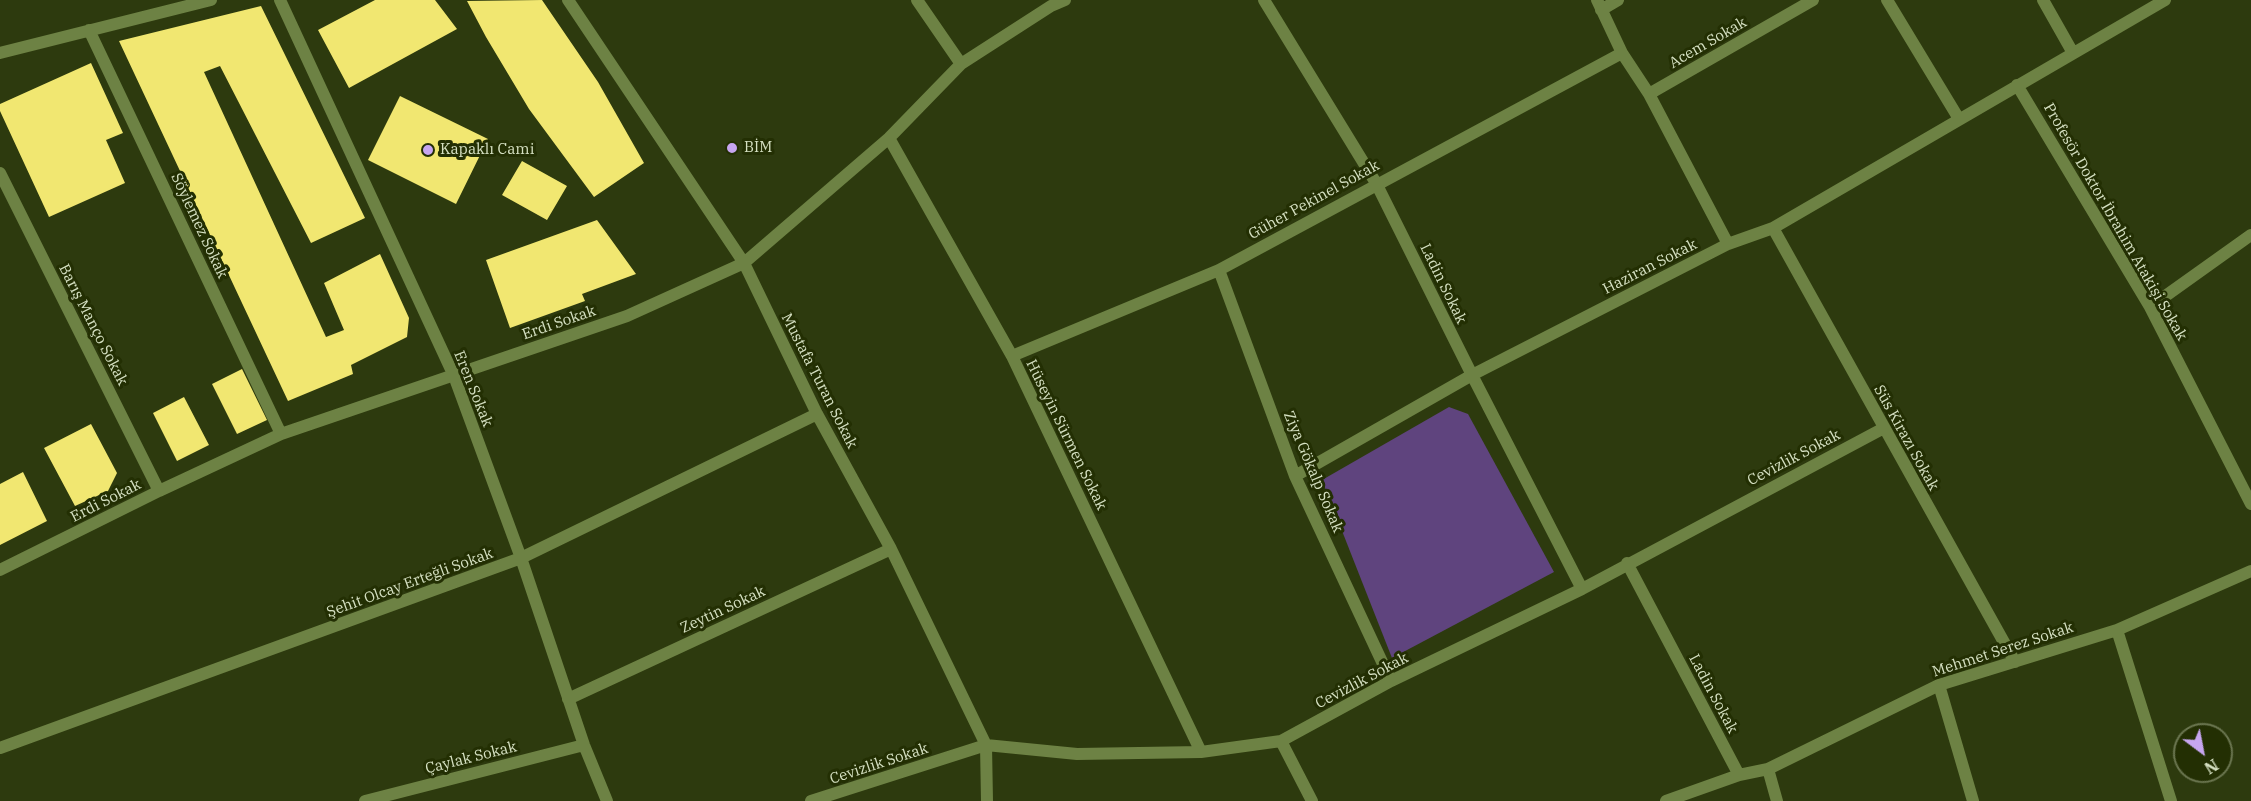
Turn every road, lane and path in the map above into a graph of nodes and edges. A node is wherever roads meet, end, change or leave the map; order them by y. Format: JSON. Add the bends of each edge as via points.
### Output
{"nodes":[{"id":1,"x":212,"y":0,"type":"edge"},
{"id":2,"x":280,"y":0,"type":"edge"},
{"id":3,"x":568,"y":0,"type":"edge"},
{"id":4,"x":917,"y":0,"type":"edge"},
{"id":5,"x":1065,"y":0,"type":"edge"},
{"id":6,"x":1264,"y":0,"type":"edge"},
{"id":7,"x":1618,"y":0,"type":"edge"},
{"id":8,"x":1813,"y":0,"type":"edge"},
{"id":9,"x":1887,"y":0,"type":"edge"},
{"id":10,"x":2043,"y":0,"type":"edge"},
{"id":11,"x":2165,"y":0,"type":"edge"},
{"id":12,"x":1051,"y":3,"type":"edge"},
{"id":13,"x":1599,"y":5,"type":"edge"},
{"id":14,"x":89,"y":30,"type":"junction"},
{"id":15,"x":0,"y":53,"type":"edge"},
{"id":16,"x":1622,"y":53,"type":"junction"},
{"id":17,"x":2073,"y":53,"type":"junction"},
{"id":18,"x":961,"y":64,"type":"junction"},
{"id":19,"x":2017,"y":85,"type":"junction"},
{"id":20,"x":1648,"y":94,"type":"junction"},
{"id":21,"x":1959,"y":119,"type":"junction"},
{"id":22,"x":889,"y":138,"type":"junction"},
{"id":23,"x":0,"y":173,"type":"edge"},
{"id":24,"x":1376,"y":183,"type":"junction"},
{"id":25,"x":1773,"y":228,"type":"junction"},
{"id":26,"x":2251,"y":235,"type":"edge"},
{"id":27,"x":1728,"y":243,"type":"junction"},
{"id":28,"x":744,"y":263,"type":"junction"},
{"id":29,"x":1219,"y":270,"type":"junction"},
{"id":30,"x":2150,"y":307,"type":"junction"},
{"id":31,"x":1012,"y":356,"type":"junction"},
{"id":32,"x":1472,"y":375,"type":"junction"},
{"id":33,"x":454,"y":376,"type":"junction"},
{"id":34,"x":817,"y":414,"type":"junction"},
{"id":35,"x":1884,"y":428,"type":"junction"},
{"id":36,"x":281,"y":434,"type":"junction"},
{"id":37,"x":1295,"y":476,"type":"junction"},
{"id":38,"x":159,"y":491,"type":"junction"},
{"id":39,"x":2251,"y":504,"type":"edge"},
{"id":40,"x":891,"y":549,"type":"junction"},
{"id":41,"x":521,"y":558,"type":"junction"},
{"id":42,"x":1627,"y":563,"type":"junction"},
{"id":43,"x":0,"y":570,"type":"edge"},
{"id":44,"x":2251,"y":572,"type":"edge"},
{"id":45,"x":1582,"y":589,"type":"junction"},
{"id":46,"x":2117,"y":630,"type":"junction"},
{"id":47,"x":2015,"y":662,"type":"junction"},
{"id":48,"x":1391,"y":681,"type":"junction"},
{"id":49,"x":1939,"y":686,"type":"junction"},
{"id":50,"x":568,"y":699,"type":"junction"},
{"id":51,"x":1281,"y":741,"type":"junction"},
{"id":52,"x":584,"y":745,"type":"junction"},
{"id":53,"x":986,"y":745,"type":"junction"},
{"id":54,"x":0,"y":748,"type":"edge"},
{"id":55,"x":1201,"y":752,"type":"junction"},
{"id":56,"x":1768,"y":769,"type":"junction"},
{"id":57,"x":1739,"y":775,"type":"junction"},
{"id":58,"x":365,"y":801,"type":"edge"},
{"id":59,"x":607,"y":801,"type":"edge"},
{"id":60,"x":811,"y":801,"type":"edge"},
{"id":61,"x":987,"y":801,"type":"edge"},
{"id":62,"x":1312,"y":801,"type":"edge"},
{"id":63,"x":1666,"y":801,"type":"edge"},
{"id":64,"x":1777,"y":801,"type":"edge"},
{"id":65,"x":1973,"y":801,"type":"edge"},
{"id":66,"x":2172,"y":801,"type":"edge"}],
"edges":[{"from":1,"to":14,"type":"street"},
{"from":2,"to":33,"type":"street","name":"Eren Sokak"},
{"from":3,"to":28,"type":"street","name":"Mustafa Turan Sokak"},
{"from":4,"to":18,"type":"street"},
{"from":5,"to":12,"type":"street","name":"Erdi Sokak"},
{"from":6,"to":24,"type":"street","name":"Ladin Sokak"},
{"from":7,"to":13,"type":"street"},
{"from":8,"to":20,"type":"street","name":"Acem Sokak"},
{"from":9,"to":21,"type":"street"},
{"from":10,"to":17,"type":"street"},
{"from":11,"to":17,"type":"street","name":"Haziran Sokak"},
{"from":12,"to":18,"type":"street","name":"Erdi Sokak"},
{"from":13,"to":16,"type":"street"},
{"from":14,"to":15,"type":"street"},
{"from":14,"to":36,"type":"street","name":"Söylemez Sokak"},
{"from":16,"to":20,"type":"street"},
{"from":16,"to":24,"type":"street","name":"Güher Pekinel Sokak"},
{"from":17,"to":19,"type":"street","name":"Haziran Sokak"},
{"from":18,"to":22,"type":"street","name":"Erdi Sokak"},
{"from":19,"to":21,"type":"street","name":"Haziran Sokak"},
{"from":19,"to":30,"type":"street","name":"Profesör Doktor İbrahim Atakişi Sokak"},
{"from":20,"to":27,"type":"street"},
{"from":21,"to":25,"type":"street","name":"Haziran Sokak"},
{"from":22,"to":28,"type":"street","name":"Erdi Sokak"},
{"from":22,"to":31,"type":"street","name":"Hüseyin Sürmen Sokak"},
{"from":23,"to":38,"type":"street","name":"Barış Manço Sokak"},
{"from":24,"to":29,"type":"street","name":"Güher Pekinel Sokak"},
{"from":24,"to":32,"type":"street","name":"Ladin Sokak"},
{"from":25,"to":27,"type":"street","name":"Haziran Sokak"},
{"from":25,"to":35,"type":"street","name":"Süs Kirazı Sokak"},
{"from":26,"to":30,"type":"street"},
{"from":27,"to":32,"type":"street","name":"Haziran Sokak"},
{"from":28,"to":33,"type":"street","name":"Erdi Sokak","via":[[627,316]]},
{"from":28,"to":34,"type":"street","name":"Mustafa Turan Sokak"},
{"from":29,"to":31,"type":"street","name":"Güher Pekinel Sokak"},
{"from":29,"to":37,"type":"street","name":"Ziya Gökalp Sokak"},
{"from":30,"to":39,"type":"street","name":"Profesör Doktor İbrahim Atakişi Sokak"},
{"from":31,"to":55,"type":"street","name":"Hüseyin Sürmen Sokak"},
{"from":32,"to":37,"type":"street","name":"Haziran Sokak"},
{"from":32,"to":45,"type":"street","name":"Ladin Sokak"},
{"from":33,"to":36,"type":"street","name":"Erdi Sokak"},
{"from":33,"to":41,"type":"street","name":"Eren Sokak"},
{"from":34,"to":40,"type":"street","name":"Mustafa Turan Sokak"},
{"from":34,"to":41,"type":"street","name":"Şehit Olcay Erteğli Sokak"},
{"from":35,"to":42,"type":"street","name":"Cevizlik Sokak"},
{"from":35,"to":47,"type":"street","name":"Süs Kirazı Sokak"},
{"from":36,"to":38,"type":"street","name":"Erdi Sokak"},
{"from":37,"to":48,"type":"street","name":"Ziya Gökalp Sokak"},
{"from":38,"to":43,"type":"street","name":"Erdi Sokak"},
{"from":40,"to":50,"type":"street","name":"Zeytin Sokak"},
{"from":40,"to":53,"type":"street","name":"Mustafa Turan Sokak"},
{"from":41,"to":50,"type":"street","name":"Eren Sokak"},
{"from":41,"to":54,"type":"street","name":"Şehit Olcay Erteğli Sokak"},
{"from":42,"to":45,"type":"street","name":"Cevizlik Sokak"},
{"from":42,"to":57,"type":"street","name":"Ladin Sokak"},
{"from":44,"to":46,"type":"street","name":"Mehmet Serez Sokak"},
{"from":45,"to":48,"type":"street","name":"Cevizlik Sokak"},
{"from":46,"to":47,"type":"street","name":"Mehmet Serez Sokak"},
{"from":46,"to":66,"type":"street"},
{"from":47,"to":49,"type":"street","name":"Mehmet Serez Sokak"},
{"from":48,"to":51,"type":"street","name":"Cevizlik Sokak"},
{"from":49,"to":56,"type":"street","name":"Mehmet Serez Sokak"},
{"from":49,"to":65,"type":"street"},
{"from":50,"to":52,"type":"street","name":"Eren Sokak"},
{"from":51,"to":55,"type":"street","name":"Cevizlik Sokak"},
{"from":51,"to":62,"type":"street"},
{"from":52,"to":58,"type":"street","name":"Çaylak Sokak"},
{"from":52,"to":59,"type":"street","name":"Eren Sokak"},
{"from":53,"to":55,"type":"street","name":"Cevizlik Sokak","via":[[1077,754]]},
{"from":53,"to":60,"type":"street","name":"Cevizlik Sokak"},
{"from":53,"to":61,"type":"street","name":"Mustafa Turan Sokak"},
{"from":56,"to":57,"type":"street","name":"Mehmet Serez Sokak"},
{"from":56,"to":64,"type":"street"},
{"from":57,"to":63,"type":"street","name":"Mehmet Serez Sokak"}]}
